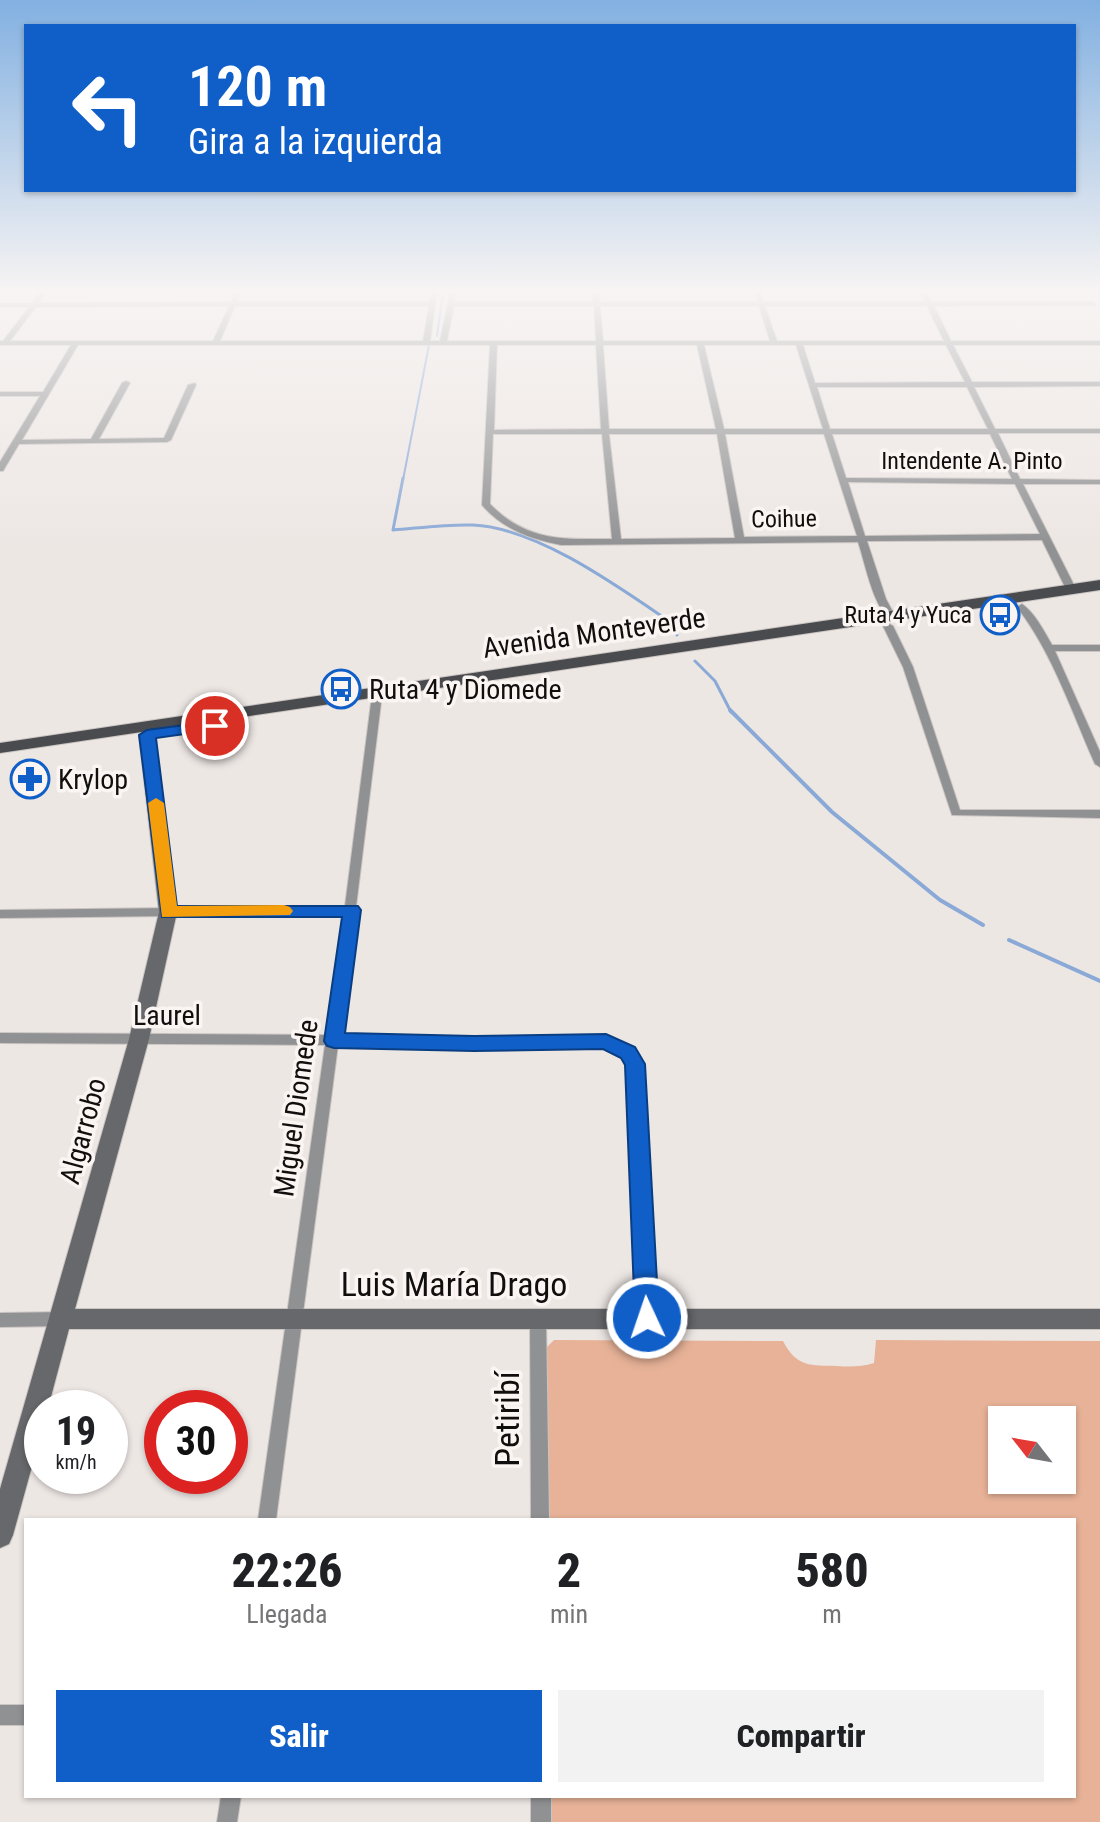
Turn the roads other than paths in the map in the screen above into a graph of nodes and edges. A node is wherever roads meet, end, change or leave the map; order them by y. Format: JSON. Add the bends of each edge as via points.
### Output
{"nodes":[{"id":1,"x":54,"y":378,"type":"edge"},
{"id":2,"x":492,"y":378,"type":"edge"},
{"id":3,"x":602,"y":378,"type":"edge"},
{"id":4,"x":708,"y":378,"type":"edge"},
{"id":5,"x":811,"y":378,"type":"edge"},
{"id":6,"x":966,"y":378,"type":"edge"},
{"id":7,"x":126,"y":383,"type":"dead end"},
{"id":8,"x":1100,"y":384,"type":"edge"},
{"id":9,"x":192,"y":385,"type":"dead end"},
{"id":10,"x":813,"y":385,"type":"junction"},
{"id":11,"x":970,"y":385,"type":"junction"},
{"id":12,"x":0,"y":394,"type":"edge"},
{"id":13,"x":44,"y":394,"type":"junction"},
{"id":14,"x":605,"y":430,"type":"junction"},
{"id":15,"x":828,"y":431,"type":"junction"},
{"id":16,"x":993,"y":431,"type":"junction"},
{"id":17,"x":1100,"y":431,"type":"edge"},
{"id":18,"x":490,"y":432,"type":"junction"},
{"id":19,"x":721,"y":433,"type":"junction"},
{"id":20,"x":94,"y":440,"type":"junction"},
{"id":21,"x":14,"y":445,"type":"junction"},
{"id":22,"x":0,"y":448,"type":"edge"},
{"id":23,"x":0,"y":469,"type":"edge"},
{"id":24,"x":844,"y":480,"type":"junction"},
{"id":25,"x":1019,"y":482,"type":"junction"},
{"id":26,"x":1100,"y":482,"type":"edge"},
{"id":27,"x":862,"y":537,"type":"junction"},
{"id":28,"x":1045,"y":537,"type":"junction"},
{"id":29,"x":740,"y":540,"type":"junction"},
{"id":30,"x":617,"y":542,"type":"junction"},
{"id":31,"x":1100,"y":585,"type":"edge"},
{"id":32,"x":1071,"y":589,"type":"junction"},
{"id":33,"x":1100,"y":595,"type":"edge"},
{"id":34,"x":1022,"y":607,"type":"junction"},
{"id":35,"x":889,"y":621,"type":"junction"},
{"id":36,"x":1048,"y":648,"type":"junction"},
{"id":37,"x":1100,"y":648,"type":"edge"},
{"id":38,"x":376,"y":703,"type":"junction"},
{"id":39,"x":147,"y":735,"type":"junction"},
{"id":40,"x":0,"y":748,"type":"edge"},
{"id":41,"x":0,"y":758,"type":"edge"},
{"id":42,"x":1100,"y":764,"type":"edge"},
{"id":43,"x":1100,"y":814,"type":"edge"},
{"id":44,"x":352,"y":910,"type":"junction"},
{"id":45,"x":168,"y":912,"type":"junction"},
{"id":46,"x":0,"y":914,"type":"edge"},
{"id":47,"x":0,"y":1038,"type":"edge"},
{"id":48,"x":139,"y":1039,"type":"junction"},
{"id":49,"x":334,"y":1041,"type":"junction"},
{"id":50,"x":293,"y":1317,"type":"junction"},
{"id":51,"x":538,"y":1318,"type":"junction"},
{"id":52,"x":647,"y":1318,"type":"junction"},
{"id":53,"x":63,"y":1319,"type":"junction"},
{"id":54,"x":1100,"y":1319,"type":"edge"},
{"id":55,"x":0,"y":1320,"type":"edge"},
{"id":56,"x":267,"y":1518,"type":"edge"},
{"id":57,"x":540,"y":1518,"type":"edge"},
{"id":58,"x":0,"y":1535,"type":"edge"},
{"id":59,"x":0,"y":1715,"type":"edge"},
{"id":60,"x":24,"y":1715,"type":"edge"},
{"id":61,"x":231,"y":1798,"type":"edge"},
{"id":62,"x":541,"y":1798,"type":"edge"},
{"id":63,"x":227,"y":1822,"type":"edge"},
{"id":64,"x":541,"y":1822,"type":"edge"}],
"edges":[{"from":1,"to":13,"type":"street"},
{"from":2,"to":18,"type":"street"},
{"from":3,"to":14,"type":"street"},
{"from":4,"to":19,"type":"street"},
{"from":5,"to":10,"type":"street"},
{"from":6,"to":11,"type":"street"},
{"from":7,"to":20,"type":"street"},
{"from":8,"to":11,"type":"street"},
{"from":9,"to":20,"type":"street","via":[[167,440]]},
{"from":10,"to":11,"type":"street"},
{"from":10,"to":15,"type":"street"},
{"from":11,"to":16,"type":"street"},
{"from":12,"to":13,"type":"street"},
{"from":13,"to":21,"type":"street"},
{"from":14,"to":18,"type":"street"},
{"from":14,"to":19,"type":"street"},
{"from":14,"to":30,"type":"street"},
{"from":15,"to":16,"type":"street"},
{"from":15,"to":19,"type":"street"},
{"from":15,"to":24,"type":"street"},
{"from":16,"to":17,"type":"street"},
{"from":16,"to":25,"type":"street"},
{"from":18,"to":30,"type":"street","name":"Coihue","via":[[486,505],[493,513],[525,533],[561,542]]},
{"from":19,"to":29,"type":"street"},
{"from":20,"to":21,"type":"street"},
{"from":21,"to":22,"type":"street"},
{"from":21,"to":23,"type":"street"},
{"from":24,"to":25,"type":"street","name":"Intendente A. Pinto"},
{"from":24,"to":27,"type":"street"},
{"from":25,"to":26,"type":"street","name":"Intendente A. Pinto"},
{"from":25,"to":28,"type":"street"},
{"from":27,"to":28,"type":"street","name":"Coihue"},
{"from":27,"to":29,"type":"street","name":"Coihue"},
{"from":27,"to":35,"type":"street"},
{"from":28,"to":32,"type":"street"},
{"from":29,"to":30,"type":"street","name":"Coihue"},
{"from":31,"to":32,"type":"main road","name":"Avenida Monteverde"},
{"from":32,"to":35,"type":"main road","name":"Avenida Monteverde"},
{"from":33,"to":34,"type":"main road","name":"Avenida Monteverde"},
{"from":34,"to":35,"type":"main road","name":"Avenida Monteverde"},
{"from":34,"to":36,"type":"street"},
{"from":35,"to":38,"type":"main road","name":"Avenida Monteverde"},
{"from":35,"to":40,"type":"main road","name":"Avenida Monteverde"},
{"from":35,"to":43,"type":"street","via":[[956,813]]},
{"from":36,"to":37,"type":"street"},
{"from":36,"to":42,"type":"street"},
{"from":38,"to":39,"type":"main road","name":"Avenida Monteverde"},
{"from":38,"to":44,"type":"street","name":"Miguel Diomede"},
{"from":39,"to":41,"type":"main road","name":"Avenida Monteverde"},
{"from":39,"to":45,"type":"street","name":"Algarrobo"},
{"from":44,"to":45,"type":"street"},
{"from":44,"to":49,"type":"street","name":"Miguel Diomede"},
{"from":45,"to":46,"type":"street"},
{"from":45,"to":48,"type":"street","name":"Algarrobo"},
{"from":47,"to":48,"type":"street","name":"Laurel"},
{"from":48,"to":49,"type":"street","name":"Laurel"},
{"from":48,"to":53,"type":"street","name":"Algarrobo"},
{"from":49,"to":50,"type":"street","name":"Miguel Diomede"},
{"from":49,"to":52,"type":"street","name":"Laurel","via":[[606,1041],[628,1052],[635,1064]]},
{"from":50,"to":51,"type":"street","name":"Luis María Drago"},
{"from":50,"to":53,"type":"street","name":"Luis María Drago"},
{"from":50,"to":56,"type":"street","name":"Miguel Diomede"},
{"from":51,"to":52,"type":"street","name":"Luis María Drago"},
{"from":51,"to":57,"type":"street","name":"Petiribí"},
{"from":52,"to":54,"type":"street","name":"Luis María Drago"},
{"from":53,"to":55,"type":"street","name":"Luis María Drago"},
{"from":53,"to":58,"type":"street","name":"Algarrobo"},
{"from":59,"to":60,"type":"street"},
{"from":61,"to":63,"type":"street"},
{"from":62,"to":64,"type":"street"}]}
